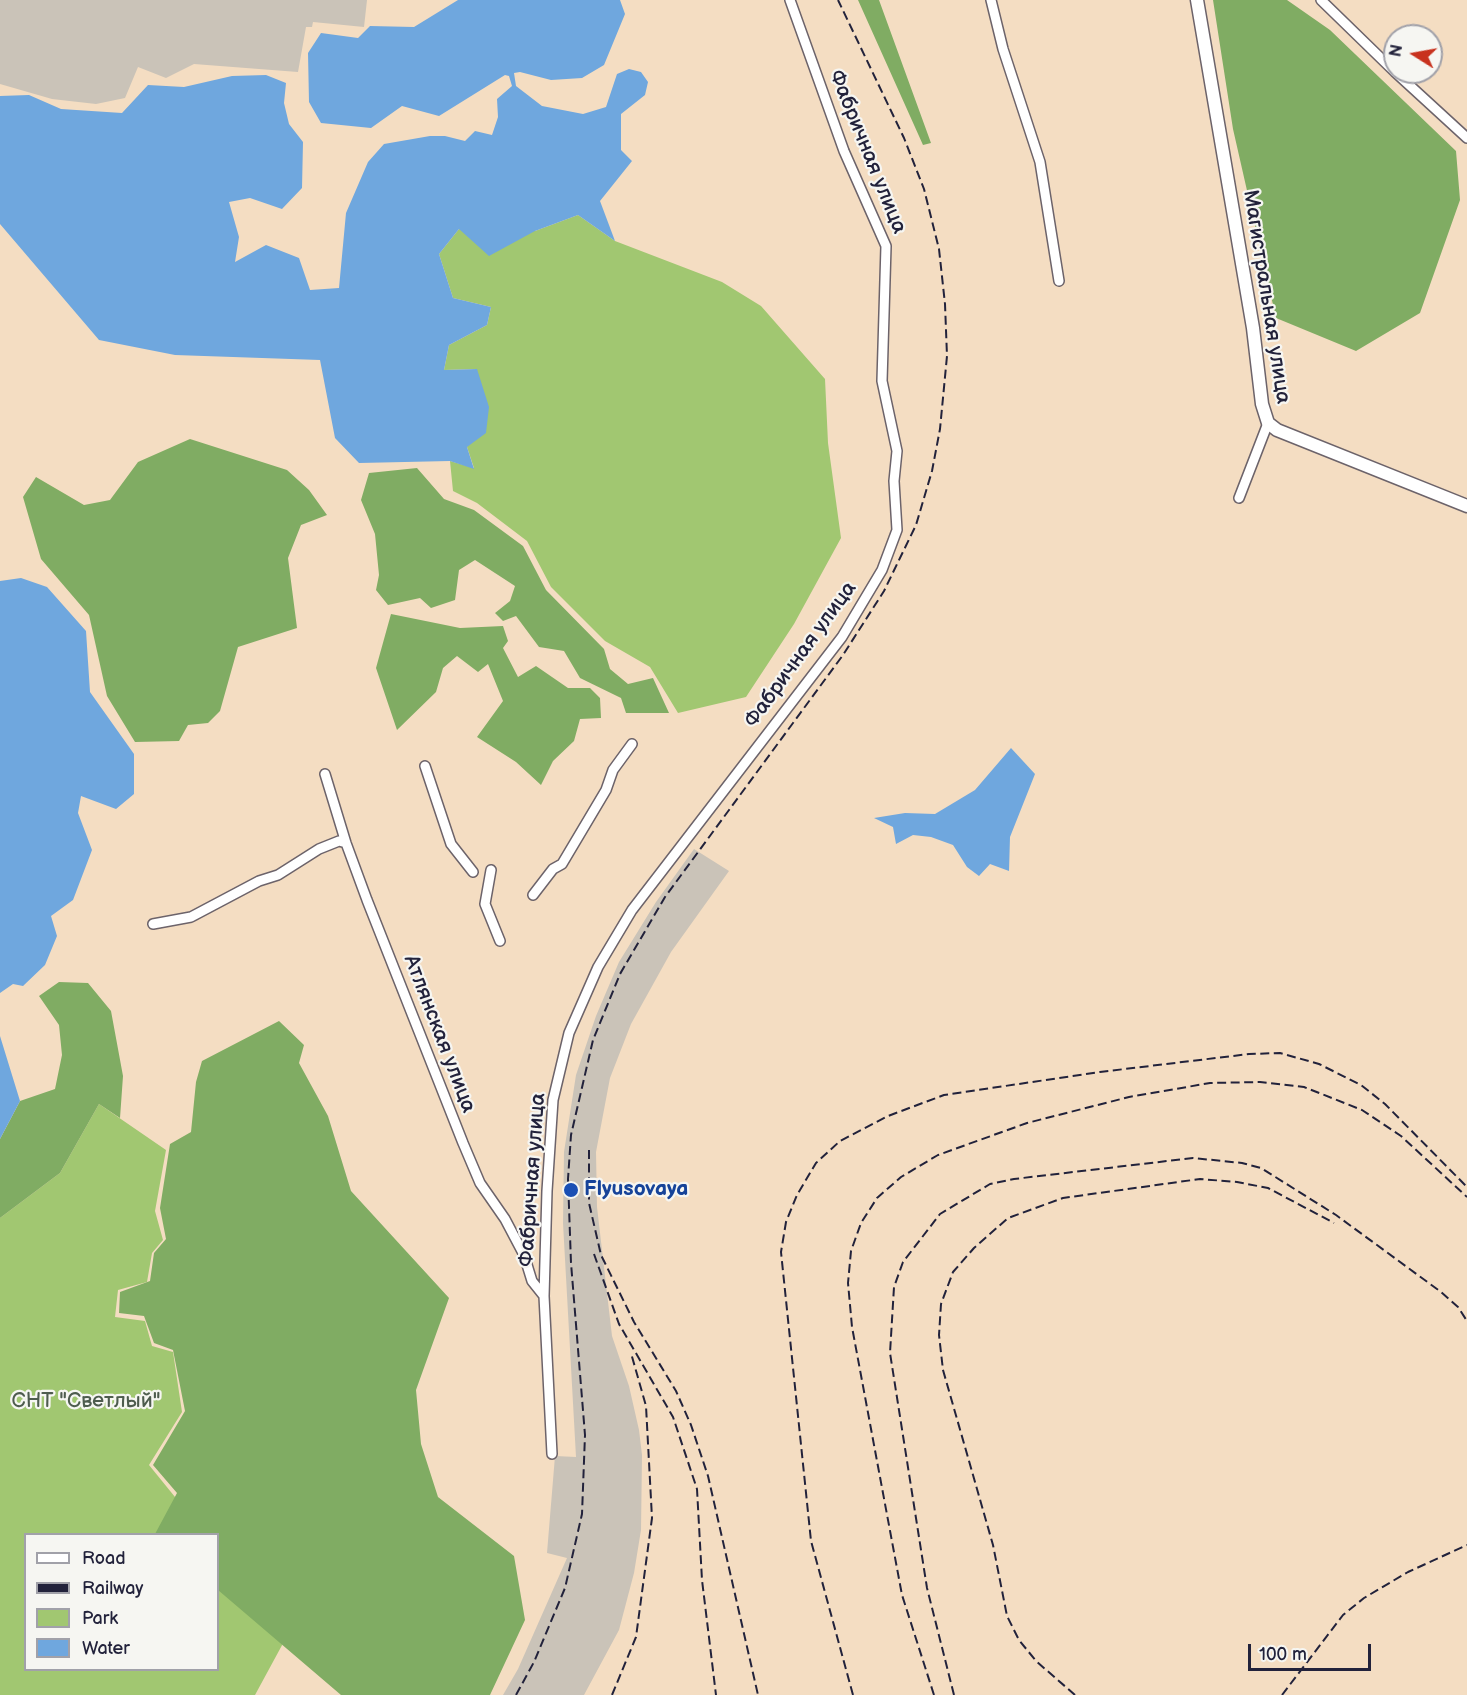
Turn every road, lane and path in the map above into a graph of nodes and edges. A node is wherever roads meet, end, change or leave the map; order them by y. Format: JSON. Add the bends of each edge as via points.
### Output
{"nodes":[{"id":1,"x":790,"y":0,"type":"edge"},
{"id":2,"x":991,"y":0,"type":"edge"},
{"id":3,"x":1197,"y":0,"type":"edge"},
{"id":4,"x":1321,"y":0,"type":"edge"},
{"id":5,"x":1383,"y":60,"type":"edge"},
{"id":6,"x":1408,"y":84,"type":"edge"},
{"id":7,"x":1467,"y":138,"type":"edge"},
{"id":8,"x":1059,"y":281,"type":"dead end"},
{"id":9,"x":1268,"y":423,"type":"junction"},
{"id":10,"x":1239,"y":498,"type":"dead end"},
{"id":11,"x":1467,"y":506,"type":"edge"},
{"id":12,"x":632,"y":744,"type":"dead end"},
{"id":13,"x":424,"y":766,"type":"dead end"},
{"id":14,"x":325,"y":774,"type":"dead end"},
{"id":15,"x":346,"y":843,"type":"junction"},
{"id":16,"x":491,"y":870,"type":"dead end"},
{"id":17,"x":472,"y":872,"type":"dead end"},
{"id":18,"x":533,"y":895,"type":"dead end"},
{"id":19,"x":153,"y":924,"type":"dead end"},
{"id":20,"x":500,"y":941,"type":"dead end"},
{"id":21,"x":544,"y":1296,"type":"junction"},
{"id":22,"x":552,"y":1454,"type":"dead end"}],
"edges":[{"from":1,"to":21,"type":"street","name":"Фабричная улица","via":[[844,151],[886,246],[882,381],[897,451],[897,530],[882,570],[842,637],[674,852],[632,910],[598,967],[569,1033],[553,1100]]},
{"from":2,"to":8,"type":"street","via":[[1040,162]]},
{"from":3,"to":9,"type":"street","name":"Магистральная улица"},
{"from":4,"to":5,"type":"street"},
{"from":6,"to":7,"type":"street"},
{"from":9,"to":10,"type":"street"},
{"from":9,"to":11,"type":"street","name":"Магистральная улица"},
{"from":12,"to":18,"type":"street","via":[[613,770],[606,790],[562,864],[553,868]]},
{"from":13,"to":17,"type":"street","via":[[451,844]]},
{"from":14,"to":15,"type":"street","name":"Атлянская улица"},
{"from":15,"to":19,"type":"street","via":[[339,841],[319,849],[278,875],[191,917]]},
{"from":15,"to":21,"type":"street","name":"Атлянская улица","via":[[480,1183],[505,1219],[524,1255],[532,1281]]},
{"from":16,"to":20,"type":"street","via":[[485,904]]},
{"from":21,"to":22,"type":"street","name":"Фабричная улица"}]}
